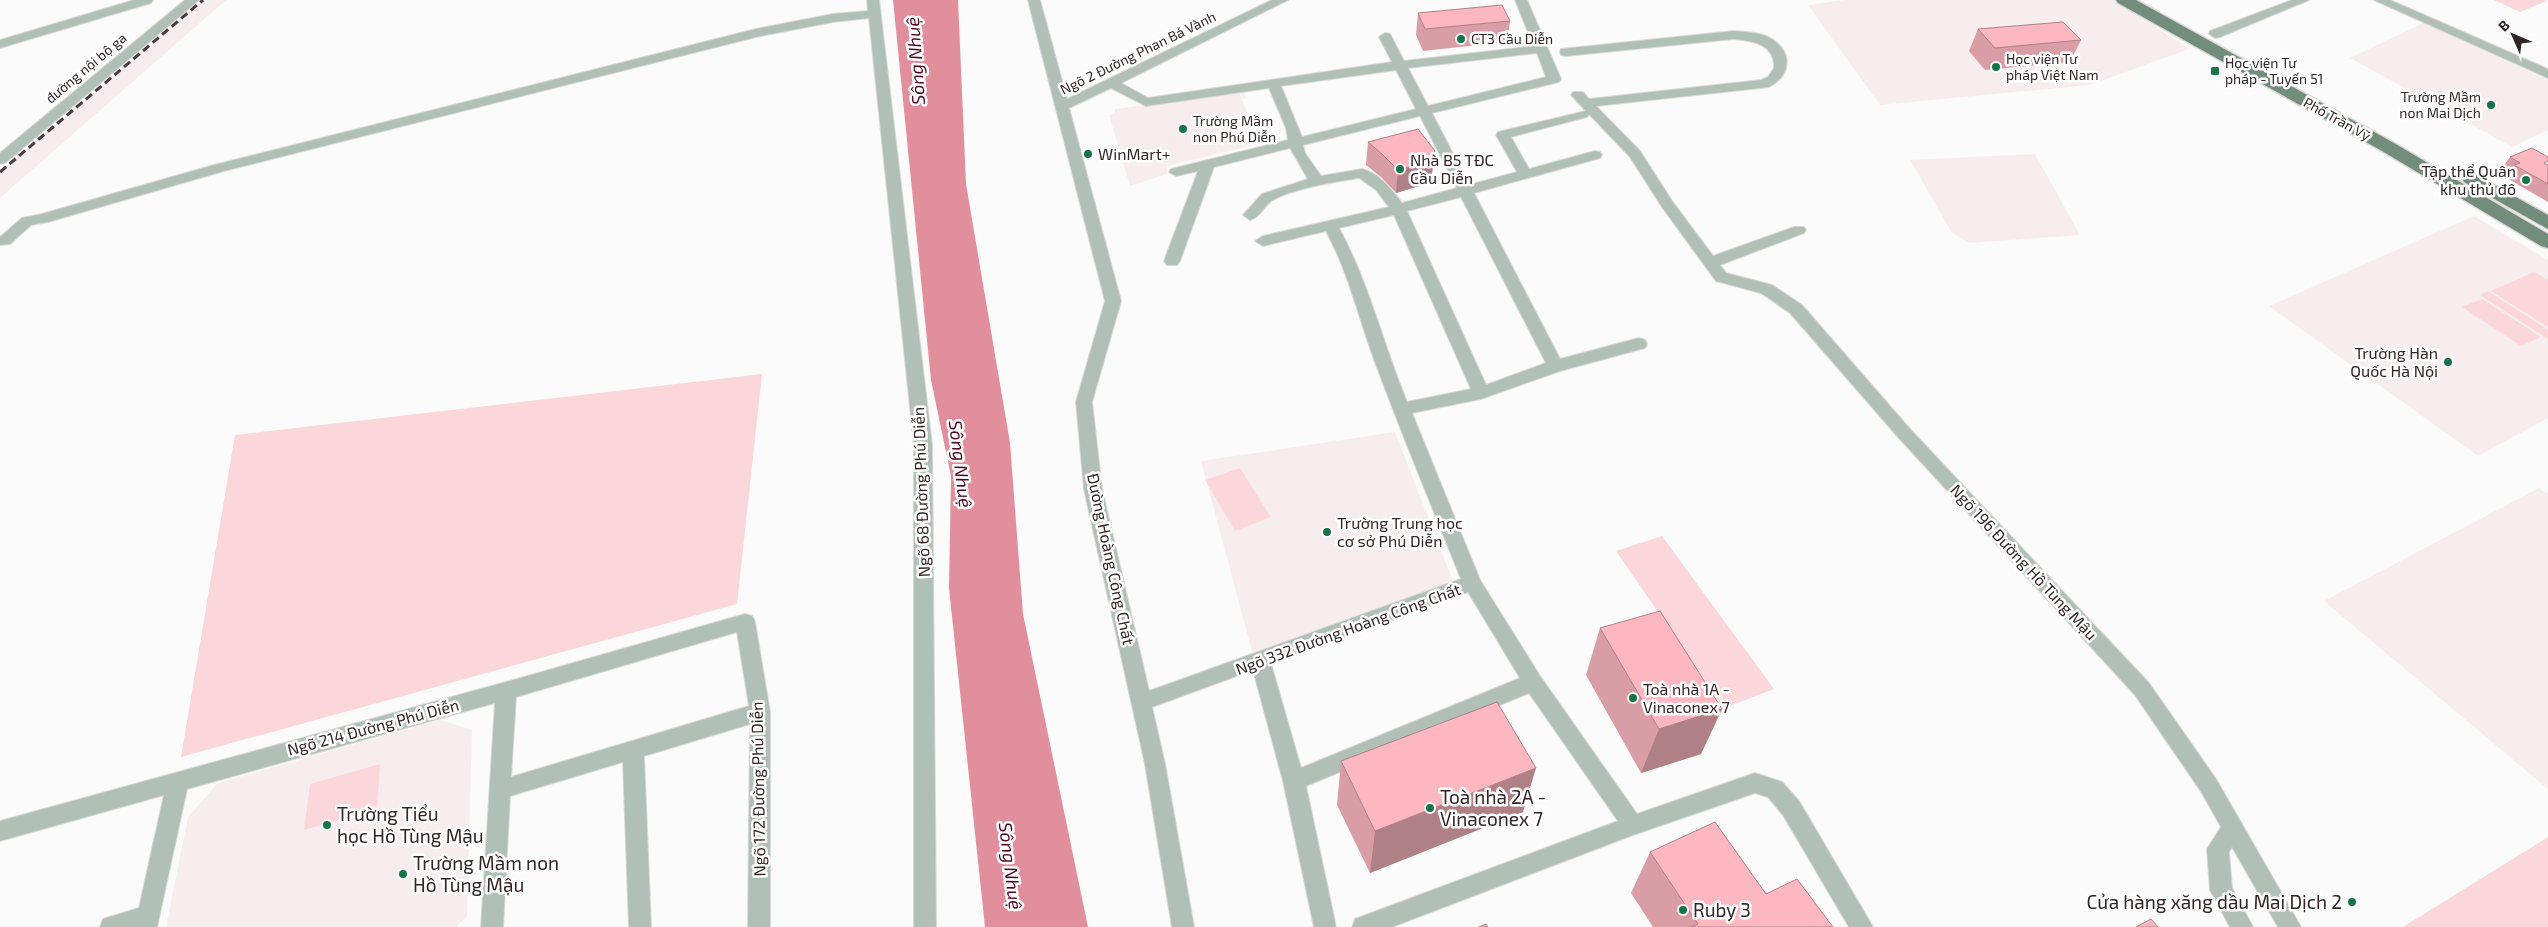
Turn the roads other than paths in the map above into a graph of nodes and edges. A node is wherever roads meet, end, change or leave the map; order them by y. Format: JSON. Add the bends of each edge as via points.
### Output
{"nodes":[{"id":1,"x":147,"y":0,"type":"edge"},
{"id":2,"x":193,"y":0,"type":"edge"},
{"id":3,"x":1034,"y":0,"type":"edge"},
{"id":4,"x":1282,"y":0,"type":"edge"},
{"id":5,"x":1521,"y":0,"type":"edge"},
{"id":6,"x":2124,"y":0,"type":"edge"},
{"id":7,"x":2154,"y":0,"type":"edge"},
{"id":8,"x":2303,"y":0,"type":"edge"},
{"id":9,"x":2380,"y":0,"type":"edge"},
{"id":10,"x":873,"y":7,"type":"edge"},
{"id":11,"x":1385,"y":37,"type":"dead end"},
{"id":12,"x":2207,"y":37,"type":"junction"},
{"id":13,"x":0,"y":44,"type":"edge"},
{"id":14,"x":1542,"y":49,"type":"junction"},
{"id":15,"x":1566,"y":52,"type":"dead end"},
{"id":16,"x":1400,"y":65,"type":"junction"},
{"id":17,"x":2548,"y":74,"type":"edge"},
{"id":18,"x":1112,"y":83,"type":"junction"},
{"id":19,"x":1273,"y":83,"type":"junction"},
{"id":20,"x":1583,"y":104,"type":"junction"},
{"id":21,"x":1061,"y":107,"type":"junction"},
{"id":22,"x":1426,"y":110,"type":"junction"},
{"id":23,"x":1296,"y":143,"type":"junction"},
{"id":24,"x":1595,"y":155,"type":"dead end"},
{"id":25,"x":0,"y":160,"type":"edge"},
{"id":26,"x":1207,"y":166,"type":"junction"},
{"id":27,"x":1176,"y":172,"type":"dead end"},
{"id":28,"x":1525,"y":174,"type":"junction"},
{"id":29,"x":1316,"y":181,"type":"junction"},
{"id":30,"x":1464,"y":191,"type":"junction"},
{"id":31,"x":1399,"y":209,"type":"junction"},
{"id":32,"x":1250,"y":216,"type":"dead end"},
{"id":33,"x":2548,"y":223,"type":"edge"},
{"id":34,"x":1330,"y":225,"type":"junction"},
{"id":35,"x":1799,"y":230,"type":"dead end"},
{"id":36,"x":1263,"y":240,"type":"dead end"},
{"id":37,"x":4,"y":241,"type":"dead end"},
{"id":38,"x":2548,"y":242,"type":"edge"},
{"id":39,"x":1172,"y":261,"type":"dead end"},
{"id":40,"x":1712,"y":262,"type":"junction"},
{"id":41,"x":1639,"y":344,"type":"dead end"},
{"id":42,"x":1556,"y":366,"type":"junction"},
{"id":43,"x":1481,"y":393,"type":"junction"},
{"id":44,"x":1401,"y":409,"type":"junction"},
{"id":45,"x":1472,"y":584,"type":"junction"},
{"id":46,"x":745,"y":622,"type":"joint"},
{"id":47,"x":1260,"y":661,"type":"junction"},
{"id":48,"x":1533,"y":682,"type":"junction"},
{"id":49,"x":506,"y":691,"type":"junction"},
{"id":50,"x":1142,"y":702,"type":"junction"},
{"id":51,"x":760,"y":712,"type":"junction"},
{"id":52,"x":633,"y":749,"type":"junction"},
{"id":53,"x":178,"y":780,"type":"junction"},
{"id":54,"x":1294,"y":781,"type":"junction"},
{"id":55,"x":500,"y":790,"type":"junction"},
{"id":56,"x":1633,"y":825,"type":"junction"},
{"id":57,"x":2233,"y":829,"type":"junction"},
{"id":58,"x":0,"y":831,"type":"edge"},
{"id":59,"x":147,"y":921,"type":"edge"},
{"id":60,"x":111,"y":927,"type":"edge"},
{"id":61,"x":492,"y":927,"type":"edge"},
{"id":62,"x":640,"y":927,"type":"edge"},
{"id":63,"x":759,"y":927,"type":"edge"},
{"id":64,"x":925,"y":927,"type":"edge"},
{"id":65,"x":1183,"y":927,"type":"edge"},
{"id":66,"x":1325,"y":927,"type":"edge"},
{"id":67,"x":1363,"y":927,"type":"edge"},
{"id":68,"x":1862,"y":927,"type":"edge"},
{"id":69,"x":2242,"y":927,"type":"edge"},
{"id":70,"x":2290,"y":927,"type":"edge"}],
"edges":[{"from":1,"to":13,"type":"street","name":"đường nội bộ ga"},
{"from":2,"to":25,"type":"street","name":"đường nội bộ ga"},
{"from":3,"to":21,"type":"street","name":"Đường Hoàng Công Chất"},
{"from":4,"to":18,"type":"street","name":"Ngõ 2 Đường Phan Bá Vành"},
{"from":5,"to":14,"type":"street"},
{"from":6,"to":12,"type":"main road","name":"Phố Trần Vỹ"},
{"from":7,"to":12,"type":"main road","name":"Phố Trần Vỹ"},
{"from":8,"to":12,"type":"street"},
{"from":9,"to":17,"type":"street"},
{"from":10,"to":37,"type":"street","via":[[756,33],[219,168],[27,221]]},
{"from":10,"to":64,"type":"street","name":"Ngõ 68 Đường Phú Diễn","via":[[922,445]]},
{"from":11,"to":16,"type":"street"},
{"from":12,"to":33,"type":"main road","name":"Phố Trần Vỹ","via":[[2368,119]]},
{"from":12,"to":38,"type":"main road","name":"Phố Trần Vỹ"},
{"from":14,"to":16,"type":"street"},
{"from":14,"to":22,"type":"street","via":[[1554,79]]},
{"from":15,"to":20,"type":"street","via":[[1734,36],[1759,38],[1774,47],[1780,57],[1780,72],[1774,80],[1764,84]]},
{"from":16,"to":19,"type":"street"},
{"from":16,"to":22,"type":"street"},
{"from":18,"to":19,"type":"street","via":[[1146,102]]},
{"from":18,"to":21,"type":"street","name":"Ngõ 2 Đường Phan Bá Vành"},
{"from":19,"to":23,"type":"street","via":[[1293,128]]},
{"from":20,"to":28,"type":"street","via":[[1503,135]]},
{"from":20,"to":40,"type":"street","via":[[1635,154],[1667,204]]},
{"from":21,"to":50,"type":"street","name":"Đường Hoàng Công Chất","via":[[1112,301],[1084,402],[1093,489]]},
{"from":22,"to":23,"type":"street"},
{"from":22,"to":30,"type":"street"},
{"from":23,"to":26,"type":"street"},
{"from":23,"to":29,"type":"street","via":[[1298,153]]},
{"from":24,"to":28,"type":"street"},
{"from":26,"to":27,"type":"street"},
{"from":26,"to":39,"type":"street"},
{"from":28,"to":30,"type":"street"},
{"from":29,"to":31,"type":"street","via":[[1362,173],[1381,187]]},
{"from":29,"to":32,"type":"street","via":[[1267,197]]},
{"from":30,"to":31,"type":"street"},
{"from":30,"to":42,"type":"street"},
{"from":31,"to":34,"type":"street"},
{"from":31,"to":43,"type":"street"},
{"from":34,"to":36,"type":"street"},
{"from":34,"to":44,"type":"street","name":"Ngõ 332 Đường Hoàng Công Chất","via":[[1366,307]]},
{"from":35,"to":40,"type":"street"},
{"from":40,"to":57,"type":"street","name":"Ngõ 196 Đường Hồ Tùng Mậu","via":[[1721,277],[1730,282],[1753,284],[1788,303],[2142,689],[2209,786]]},
{"from":41,"to":42,"type":"street"},
{"from":42,"to":43,"type":"street"},
{"from":43,"to":44,"type":"street"},
{"from":44,"to":45,"type":"street","name":"Ngõ 332 Đường Hoàng Công Chất"},
{"from":45,"to":47,"type":"street","name":"Ngõ 332 Đường Hoàng Công Chất"},
{"from":45,"to":48,"type":"street"},
{"from":46,"to":49,"type":"street","name":"Ngõ 214 Đường Phú Diễn"},
{"from":46,"to":51,"type":"street","name":"Ngõ 172 Đường Phú Diễn"},
{"from":47,"to":50,"type":"street","name":"Ngõ 332 Đường Hoàng Công Chất"},
{"from":47,"to":54,"type":"street"},
{"from":48,"to":54,"type":"street"},
{"from":48,"to":56,"type":"street"},
{"from":49,"to":53,"type":"street","name":"Ngõ 214 Đường Phú Diễn"},
{"from":49,"to":55,"type":"street"},
{"from":50,"to":65,"type":"street","name":"Đường Hoàng Công Chất"},
{"from":51,"to":52,"type":"street"},
{"from":51,"to":63,"type":"street","name":"Ngõ 172 Đường Phú Diễn"},
{"from":52,"to":55,"type":"street"},
{"from":52,"to":62,"type":"street"},
{"from":53,"to":58,"type":"street","name":"Ngõ 214 Đường Phú Diễn"},
{"from":53,"to":59,"type":"street"},
{"from":54,"to":66,"type":"street"},
{"from":55,"to":61,"type":"street"},
{"from":56,"to":67,"type":"street"},
{"from":56,"to":68,"type":"street","via":[[1755,783],[1775,789],[1791,808]]},
{"from":57,"to":69,"type":"street","via":[[2218,849],[2221,890]]},
{"from":57,"to":70,"type":"street","name":"Ngõ 196 Đường Hồ Tùng Mậu"},
{"from":59,"to":60,"type":"street"}]}
